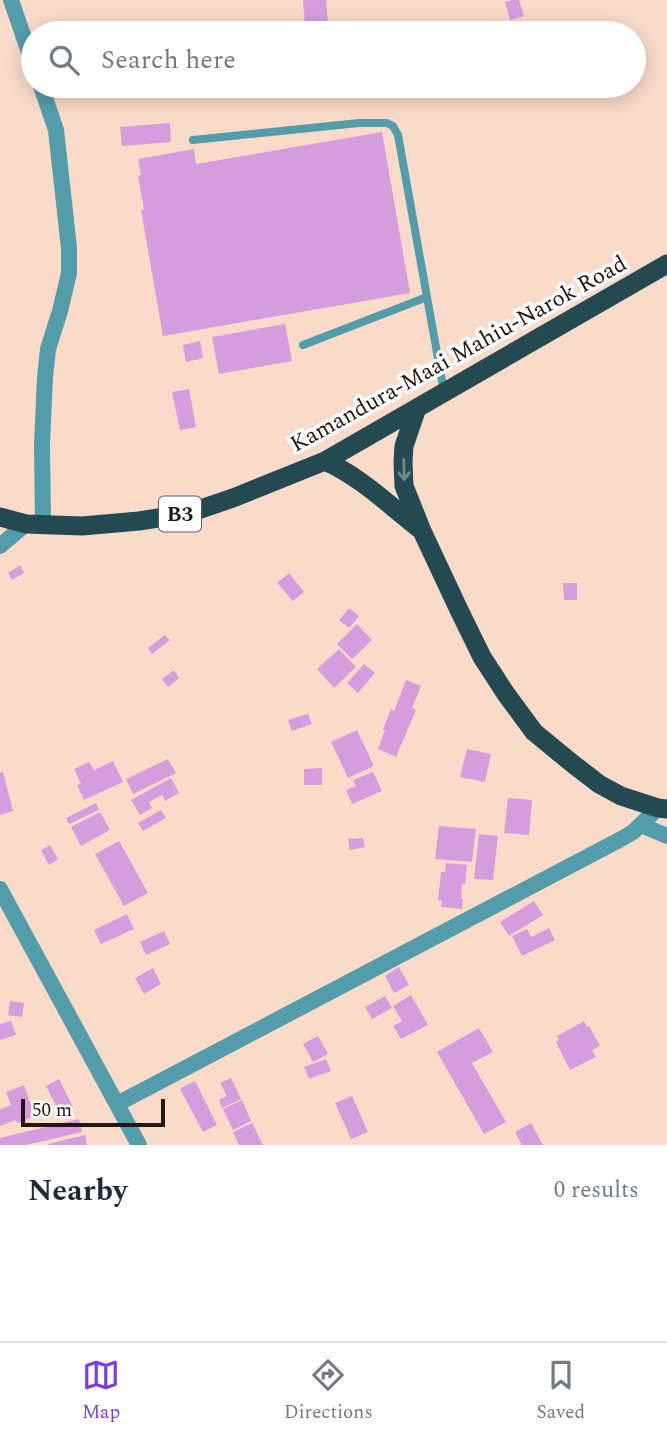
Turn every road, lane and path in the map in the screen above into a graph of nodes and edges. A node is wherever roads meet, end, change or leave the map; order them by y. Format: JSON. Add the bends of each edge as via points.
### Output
{"nodes":[{"id":1,"x":11,"y":0,"type":"edge"},
{"id":2,"x":21,"y":29,"type":"edge"},
{"id":3,"x":45,"y":98,"type":"edge"},
{"id":4,"x":193,"y":140,"type":"dead end"},
{"id":5,"x":667,"y":264,"type":"edge"},
{"id":6,"x":427,"y":297,"type":"junction"},
{"id":7,"x":303,"y":345,"type":"dead end"},
{"id":8,"x":444,"y":392,"type":"junction"},
{"id":9,"x":417,"y":408,"type":"junction"},
{"id":10,"x":325,"y":461,"type":"junction"},
{"id":11,"x":0,"y":517,"type":"edge"},
{"id":12,"x":34,"y":524,"type":"junction"},
{"id":13,"x":422,"y":531,"type":"junction"},
{"id":14,"x":0,"y":546,"type":"edge"},
{"id":15,"x":663,"y":808,"type":"edge"},
{"id":16,"x":641,"y":825,"type":"junction"},
{"id":17,"x":667,"y":836,"type":"edge"},
{"id":18,"x":0,"y":889,"type":"edge"},
{"id":19,"x":117,"y":1104,"type":"junction"},
{"id":20,"x":139,"y":1145,"type":"edge"}],
"edges":[{"from":1,"to":2,"type":"street"},
{"from":3,"to":12,"type":"street","via":[[56,130],[69,273],[48,349]]},
{"from":4,"to":6,"type":"lane","via":[[359,123],[393,126]]},
{"from":5,"to":8,"type":"highway","name":"Kamandura-Maai Mahiu-Narok Road","number":"B3"},
{"from":6,"to":7,"type":"lane"},
{"from":6,"to":8,"type":"lane"},
{"from":8,"to":9,"type":"highway","name":"Kamandura-Maai Mahiu-Narok Road","number":"B3"},
{"from":9,"to":10,"type":"highway","name":"Kamandura-Maai Mahiu-Narok Road","number":"B3"},
{"from":9,"to":13,"type":"highway","one_way":true,"via":[[403,462],[404,486]]},
{"from":10,"to":12,"type":"highway","name":"Kamandura-Maai Mahiu-Narok Road","number":"B3","via":[[189,513],[139,522]]},
{"from":10,"to":13,"type":"highway","via":[[372,490]]},
{"from":11,"to":12,"type":"highway","name":"Kamandura-Maai Mahiu-Narok Road"},
{"from":12,"to":14,"type":"street"},
{"from":13,"to":15,"type":"highway","via":[[482,657],[534,732],[599,784],[621,796]]},
{"from":15,"to":16,"type":"street"},
{"from":16,"to":17,"type":"street"},
{"from":16,"to":19,"type":"street"},
{"from":18,"to":19,"type":"street"},
{"from":19,"to":20,"type":"street"}]}
